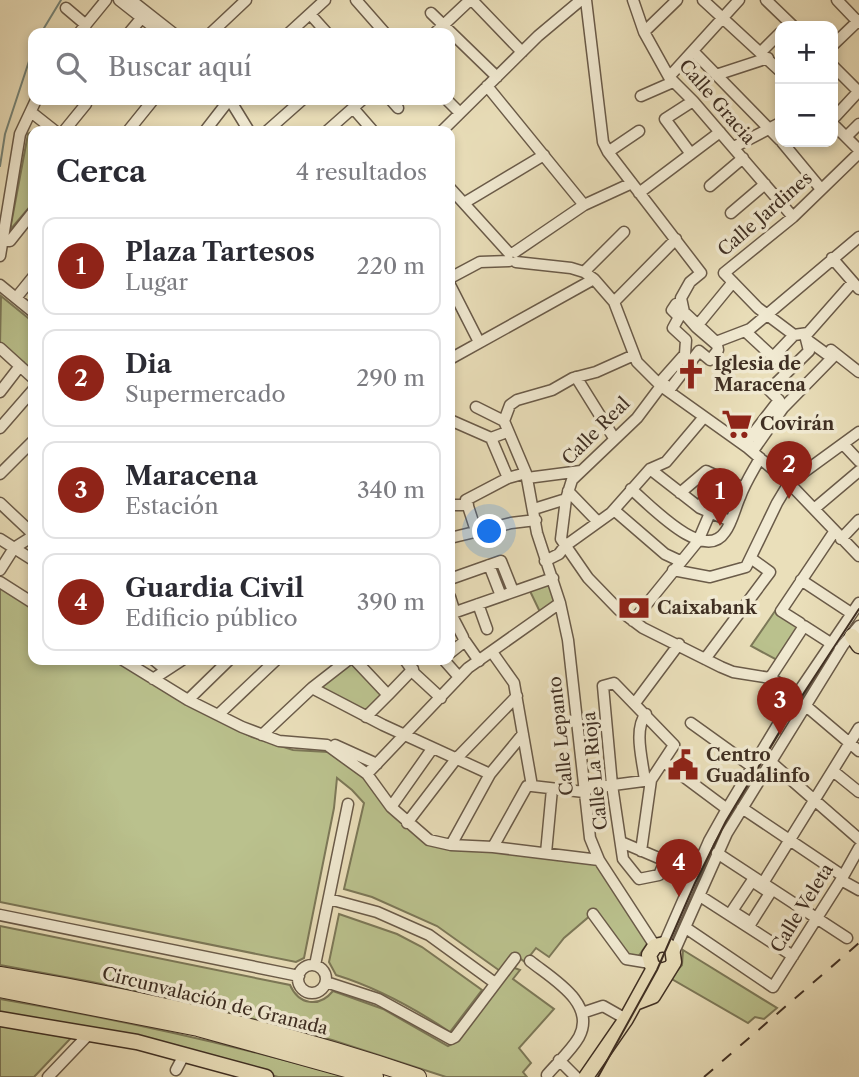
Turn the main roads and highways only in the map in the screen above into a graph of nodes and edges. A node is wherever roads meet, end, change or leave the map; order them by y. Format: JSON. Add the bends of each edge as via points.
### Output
{"nodes":[{"id":1,"x":652,"y":965,"type":"junction"},
{"id":2,"x":670,"y":968,"type":"junction"},
{"id":3,"x":0,"y":975,"type":"edge"},
{"id":4,"x":0,"y":989,"type":"edge"},
{"id":5,"x":635,"y":1003,"type":"junction"},
{"id":6,"x":0,"y":1019,"type":"edge"},
{"id":7,"x":235,"y":1073,"type":"edge"},
{"id":8,"x":266,"y":1077,"type":"edge"},
{"id":9,"x":375,"y":1077,"type":"edge"},
{"id":10,"x":418,"y":1077,"type":"edge"},
{"id":11,"x":586,"y":1077,"type":"edge"}],
"edges":[{"from":1,"to":2,"type":"main road","via":[[661,971]]},
{"from":1,"to":2,"type":"main road","via":[[650,952],[664,947],[674,962]]},
{"from":1,"to":5,"type":"main road"},
{"from":2,"to":5,"type":"main road","via":[[653,996]]},
{"from":3,"to":10,"type":"highway","name":"Circunvalación de Granada","via":[[200,1014]]},
{"from":4,"to":9,"type":"highway","name":"Circunvalación de Granada","via":[[198,1028]]},
{"from":5,"to":11,"type":"main road"},
{"from":6,"to":7,"type":"main road","via":[[81,1037],[138,1042]]},
{"from":7,"to":8,"type":"main road"}]}
